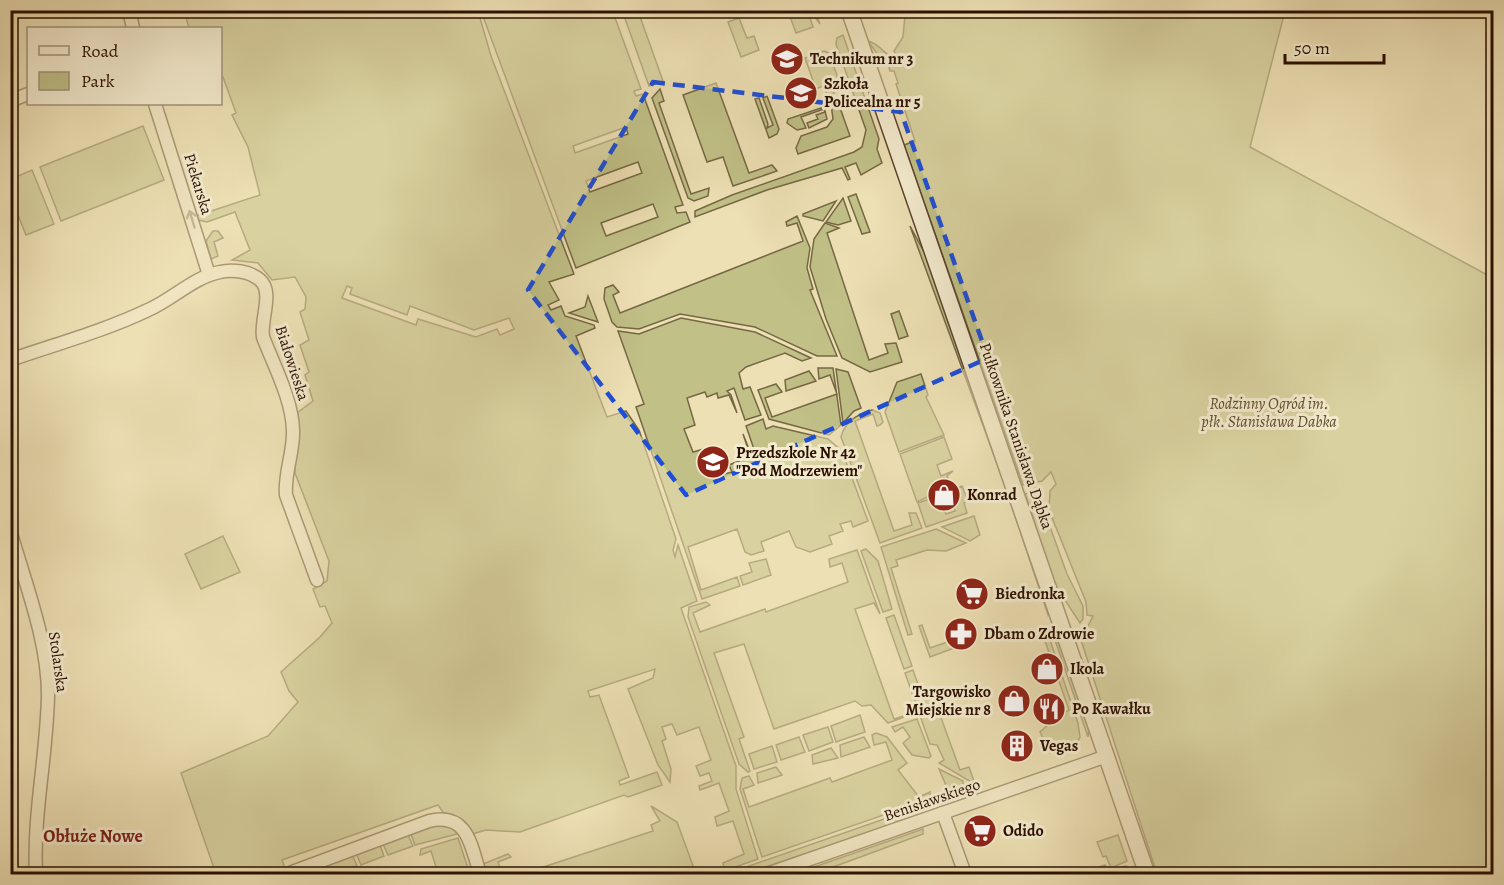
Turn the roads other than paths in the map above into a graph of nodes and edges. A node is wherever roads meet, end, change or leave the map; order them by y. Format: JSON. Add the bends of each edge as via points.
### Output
{"nodes":[{"id":1,"x":129,"y":10,"type":"edge"},
{"id":2,"x":849,"y":10,"type":"edge"},
{"id":3,"x":133,"y":27,"type":"edge"},
{"id":4,"x":27,"y":94,"type":"edge"},
{"id":5,"x":10,"y":101,"type":"edge"},
{"id":6,"x":155,"y":105,"type":"edge"},
{"id":7,"x":209,"y":275,"type":"junction"},
{"id":8,"x":10,"y":360,"type":"edge"},
{"id":9,"x":10,"y":530,"type":"edge"},
{"id":10,"x":317,"y":580,"type":"dead end"},
{"id":11,"x":1107,"y":756,"type":"junction"},
{"id":12,"x":943,"y":813,"type":"junction"},
{"id":13,"x":292,"y":872,"type":"dead end"},
{"id":14,"x":36,"y":874,"type":"edge"},
{"id":15,"x":480,"y":874,"type":"edge"},
{"id":16,"x":767,"y":874,"type":"edge"},
{"id":17,"x":965,"y":874,"type":"edge"},
{"id":18,"x":1147,"y":874,"type":"edge"}],
"edges":[{"from":1,"to":3,"type":"street"},
{"from":2,"to":11,"type":"street","name":"Pułkownika Stanisława Dąbka"},
{"from":4,"to":5,"type":"street"},
{"from":7,"to":6,"type":"street","name":"Piekarska","one_way":true},
{"from":7,"to":8,"type":"street","name":"Białowieska","via":[[151,309]]},
{"from":7,"to":10,"type":"street","name":"Białowieska","via":[[248,273],[265,286],[262,328],[291,413],[293,453],[286,495]]},
{"from":9,"to":14,"type":"street","name":"Stolarska","via":[[47,673]]},
{"from":11,"to":12,"type":"street","name":"Benisławskiego"},
{"from":11,"to":18,"type":"street","name":"Pułkownika Stanisława Dąbka"},
{"from":12,"to":16,"type":"street","name":"Benisławskiego"},
{"from":12,"to":17,"type":"street"},
{"from":13,"to":15,"type":"street","via":[[429,821],[444,819],[463,829]]}]}
